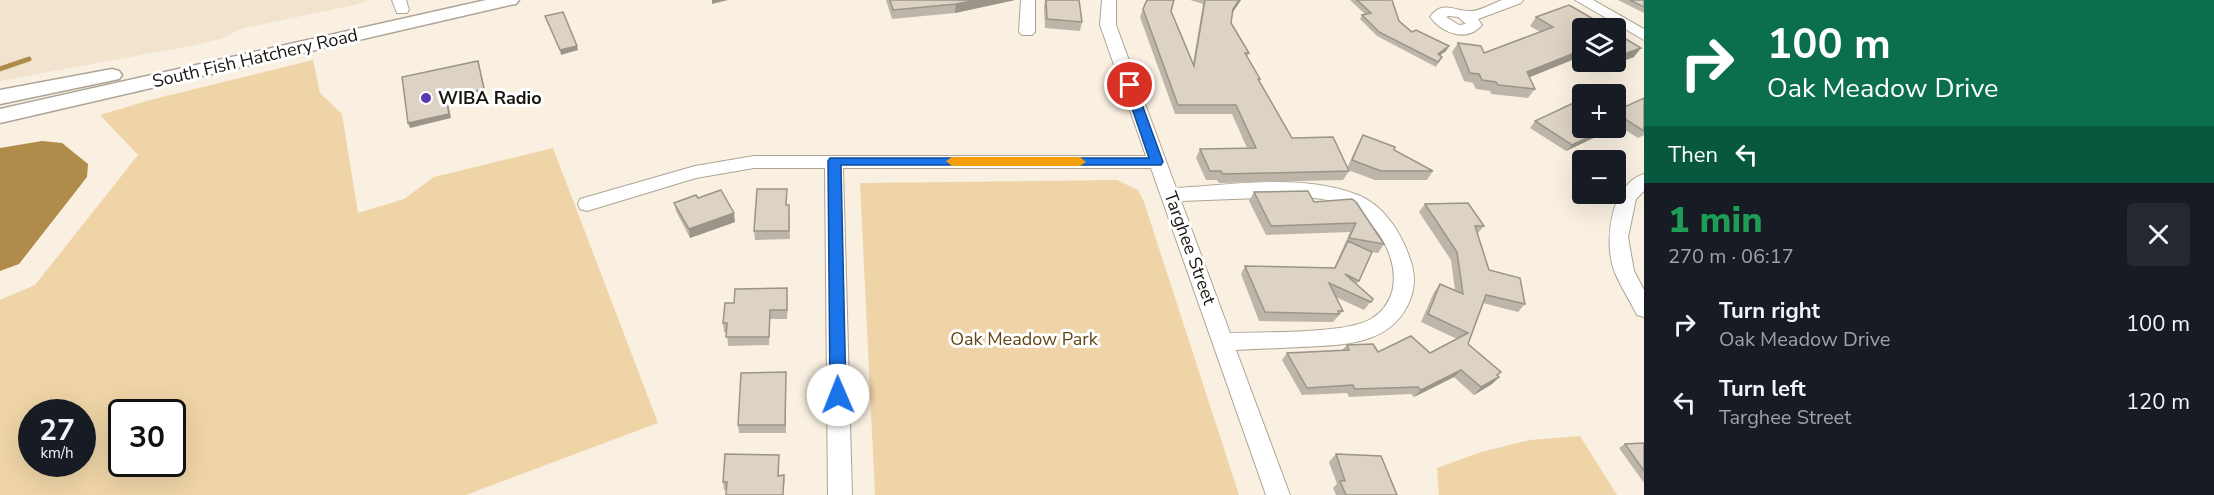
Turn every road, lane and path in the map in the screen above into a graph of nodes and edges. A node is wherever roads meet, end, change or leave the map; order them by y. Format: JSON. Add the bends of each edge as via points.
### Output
{"nodes":[{"id":1,"x":448,"y":0,"type":"edge"},
{"id":2,"x":510,"y":0,"type":"edge"},
{"id":3,"x":1028,"y":0,"type":"edge"},
{"id":4,"x":1109,"y":0,"type":"edge"},
{"id":5,"x":1516,"y":0,"type":"edge"},
{"id":6,"x":1582,"y":0,"type":"edge"},
{"id":7,"x":400,"y":5,"type":"edge"},
{"id":8,"x":1469,"y":17,"type":"dead end"},
{"id":9,"x":1027,"y":32,"type":"dead end"},
{"id":10,"x":1644,"y":35,"type":"edge"},
{"id":11,"x":0,"y":97,"type":"edge"},
{"id":12,"x":0,"y":116,"type":"edge"},
{"id":13,"x":834,"y":161,"type":"junction"},
{"id":14,"x":1157,"y":162,"type":"junction"},
{"id":15,"x":1644,"y":180,"type":"edge"},
{"id":16,"x":1171,"y":195,"type":"junction"},
{"id":17,"x":587,"y":204,"type":"dead end"},
{"id":18,"x":1644,"y":309,"type":"edge"},
{"id":19,"x":1223,"y":342,"type":"junction"},
{"id":20,"x":840,"y":495,"type":"edge"},
{"id":21,"x":1278,"y":495,"type":"edge"}],
"edges":[{"from":1,"to":7,"type":"main road","name":"South Fish Hatchery Road"},
{"from":2,"to":12,"type":"main road","name":"South Fish Hatchery Road"},
{"from":3,"to":9,"type":"street"},
{"from":4,"to":14,"type":"street","name":"Targhee Street","via":[[1108,25]]},
{"from":5,"to":8,"type":"street"},
{"from":6,"to":10,"type":"street"},
{"from":7,"to":11,"type":"main road","name":"South Fish Hatchery Road","via":[[185,60]]},
{"from":13,"to":14,"type":"street"},
{"from":13,"to":17,"type":"street","via":[[754,162],[695,172]]},
{"from":13,"to":20,"type":"street"},
{"from":14,"to":16,"type":"street","name":"Targhee Street"},
{"from":15,"to":18,"type":"street","via":[[1627,197],[1618,237],[1624,271]]},
{"from":16,"to":19,"type":"street","name":"Targhee Street"},
{"from":16,"to":19,"type":"street","via":[[1301,191],[1344,197],[1368,210],[1384,225],[1398,250],[1407,278],[1401,303],[1383,323],[1351,336]]},
{"from":19,"to":21,"type":"street","name":"Targhee Street"}]}
